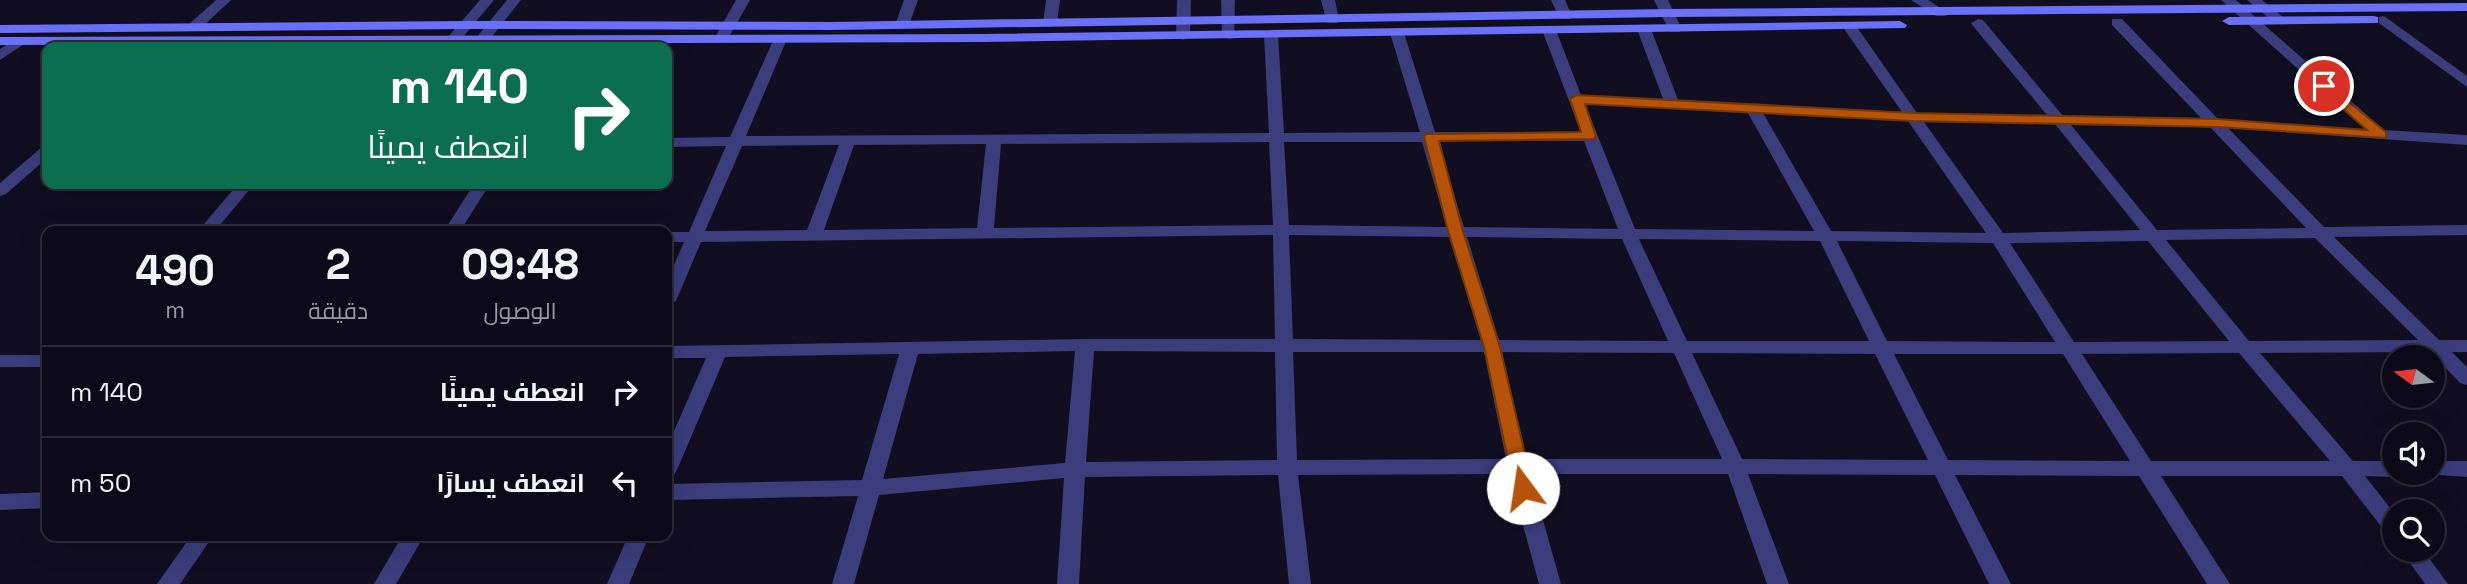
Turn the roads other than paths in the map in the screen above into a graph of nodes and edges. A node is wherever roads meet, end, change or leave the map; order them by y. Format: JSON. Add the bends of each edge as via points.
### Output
{"nodes":[{"id":1,"x":224,"y":0,"type":"edge"},
{"id":2,"x":487,"y":0,"type":"edge"},
{"id":3,"x":514,"y":0,"type":"edge"},
{"id":4,"x":743,"y":0,"type":"edge"},
{"id":5,"x":911,"y":0,"type":"edge"},
{"id":6,"x":1053,"y":0,"type":"edge"},
{"id":7,"x":1184,"y":0,"type":"edge"},
{"id":8,"x":1228,"y":0,"type":"edge"},
{"id":9,"x":1328,"y":0,"type":"edge"},
{"id":10,"x":1558,"y":0,"type":"edge"},
{"id":11,"x":1661,"y":0,"type":"edge"},
{"id":12,"x":1918,"y":0,"type":"edge"},
{"id":13,"x":2260,"y":4,"type":"edge"},
{"id":14,"x":2234,"y":5,"type":"edge"},
{"id":15,"x":2467,"y":7,"type":"edge"},
{"id":16,"x":1669,"y":13,"type":"junction"},
{"id":17,"x":1941,"y":13,"type":"junction"},
{"id":18,"x":1565,"y":16,"type":"junction"},
{"id":19,"x":2467,"y":19,"type":"edge"},
{"id":20,"x":1183,"y":20,"type":"junction"},
{"id":21,"x":1332,"y":20,"type":"junction"},
{"id":22,"x":2384,"y":20,"type":"junction"},
{"id":23,"x":2252,"y":21,"type":"junction"},
{"id":24,"x":2281,"y":21,"type":"junction"},
{"id":25,"x":2117,"y":22,"type":"junction"},
{"id":26,"x":1049,"y":23,"type":"junction"},
{"id":27,"x":1979,"y":23,"type":"junction"},
{"id":28,"x":466,"y":25,"type":"junction"},
{"id":29,"x":493,"y":25,"type":"junction"},
{"id":30,"x":728,"y":25,"type":"junction"},
{"id":31,"x":902,"y":25,"type":"junction"},
{"id":32,"x":1849,"y":26,"type":"junction"},
{"id":33,"x":194,"y":27,"type":"junction"},
{"id":34,"x":1229,"y":28,"type":"junction"},
{"id":35,"x":0,"y":29,"type":"edge"},
{"id":36,"x":1644,"y":29,"type":"junction"},
{"id":37,"x":1675,"y":29,"type":"junction"},
{"id":38,"x":1549,"y":30,"type":"junction"},
{"id":39,"x":1398,"y":33,"type":"junction"},
{"id":40,"x":1271,"y":35,"type":"junction"},
{"id":41,"x":1183,"y":36,"type":"junction"},
{"id":42,"x":721,"y":39,"type":"junction"},
{"id":43,"x":780,"y":39,"type":"junction"},
{"id":44,"x":453,"y":40,"type":"junction"},
{"id":45,"x":0,"y":41,"type":"edge"},
{"id":46,"x":19,"y":41,"type":"junction"},
{"id":47,"x":481,"y":41,"type":"junction"},
{"id":48,"x":69,"y":42,"type":"edge"},
{"id":49,"x":408,"y":42,"type":"edge"},
{"id":50,"x":528,"y":42,"type":"edge"},
{"id":51,"x":611,"y":42,"type":"edge"},
{"id":52,"x":0,"y":56,"type":"edge"},
{"id":53,"x":2467,"y":83,"type":"edge"},
{"id":54,"x":1577,"y":99,"type":"junction"},
{"id":55,"x":1672,"y":104,"type":"junction"},
{"id":56,"x":1753,"y":108,"type":"junction"},
{"id":57,"x":1913,"y":117,"type":"junction"},
{"id":58,"x":2063,"y":121,"type":"junction"},
{"id":59,"x":2217,"y":123,"type":"junction"},
{"id":60,"x":2381,"y":135,"type":"junction"},
{"id":61,"x":1589,"y":136,"type":"junction"},
{"id":62,"x":1275,"y":137,"type":"junction"},
{"id":63,"x":1431,"y":137,"type":"junction"},
{"id":64,"x":994,"y":139,"type":"junction"},
{"id":65,"x":2467,"y":140,"type":"edge"},
{"id":66,"x":736,"y":141,"type":"junction"},
{"id":67,"x":848,"y":141,"type":"junction"},
{"id":68,"x":672,"y":142,"type":"edge"},
{"id":69,"x":42,"y":154,"type":"edge"},
{"id":70,"x":242,"y":189,"type":"edge"},
{"id":71,"x":479,"y":189,"type":"edge"},
{"id":72,"x":0,"y":191,"type":"edge"},
{"id":73,"x":210,"y":226,"type":"edge"},
{"id":74,"x":455,"y":226,"type":"edge"},
{"id":75,"x":1281,"y":230,"type":"junction"},
{"id":76,"x":2467,"y":230,"type":"edge"},
{"id":77,"x":1455,"y":231,"type":"junction"},
{"id":78,"x":985,"y":232,"type":"junction"},
{"id":79,"x":2319,"y":232,"type":"junction"},
{"id":80,"x":1628,"y":233,"type":"junction"},
{"id":81,"x":2154,"y":234,"type":"junction"},
{"id":82,"x":814,"y":235,"type":"junction"},
{"id":83,"x":693,"y":236,"type":"junction"},
{"id":84,"x":672,"y":237,"type":"edge"},
{"id":85,"x":1826,"y":237,"type":"junction"},
{"id":86,"x":1998,"y":238,"type":"junction"},
{"id":87,"x":672,"y":288,"type":"edge"},
{"id":88,"x":1085,"y":345,"type":"junction"},
{"id":89,"x":2434,"y":345,"type":"edge"},
{"id":90,"x":2445,"y":346,"type":"edge"},
{"id":91,"x":2467,"y":346,"type":"edge"},
{"id":92,"x":1492,"y":347,"type":"junction"},
{"id":93,"x":1682,"y":347,"type":"junction"},
{"id":94,"x":1880,"y":347,"type":"junction"},
{"id":95,"x":2382,"y":347,"type":"edge"},
{"id":96,"x":910,"y":348,"type":"junction"},
{"id":97,"x":1282,"y":348,"type":"junction"},
{"id":98,"x":2067,"y":348,"type":"junction"},
{"id":99,"x":2245,"y":348,"type":"junction"},
{"id":100,"x":718,"y":351,"type":"junction"},
{"id":101,"x":672,"y":352,"type":"edge"},
{"id":102,"x":2445,"y":356,"type":"edge"},
{"id":103,"x":42,"y":361,"type":"edge"},
{"id":104,"x":0,"y":362,"type":"edge"},
{"id":105,"x":2467,"y":378,"type":"edge"},
{"id":106,"x":672,"y":458,"type":"edge"},
{"id":107,"x":1517,"y":465,"type":"junction"},
{"id":108,"x":1287,"y":467,"type":"junction"},
{"id":109,"x":1736,"y":468,"type":"junction"},
{"id":110,"x":1942,"y":468,"type":"junction"},
{"id":111,"x":2144,"y":468,"type":"junction"},
{"id":112,"x":2349,"y":469,"type":"junction"},
{"id":113,"x":2382,"y":469,"type":"edge"},
{"id":114,"x":2445,"y":469,"type":"edge"},
{"id":115,"x":2467,"y":469,"type":"edge"},
{"id":116,"x":1075,"y":470,"type":"junction"},
{"id":117,"x":870,"y":488,"type":"junction"},
{"id":118,"x":672,"y":492,"type":"edge"},
{"id":119,"x":42,"y":500,"type":"edge"},
{"id":120,"x":0,"y":502,"type":"edge"},
{"id":121,"x":2382,"y":512,"type":"edge"},
{"id":122,"x":198,"y":541,"type":"edge"},
{"id":123,"x":410,"y":541,"type":"edge"},
{"id":124,"x":636,"y":541,"type":"edge"},
{"id":125,"x":2420,"y":562,"type":"edge"},
{"id":126,"x":168,"y":584,"type":"edge"},
{"id":127,"x":385,"y":584,"type":"edge"},
{"id":128,"x":618,"y":584,"type":"edge"},
{"id":129,"x":843,"y":584,"type":"edge"},
{"id":130,"x":1068,"y":584,"type":"edge"},
{"id":131,"x":1300,"y":584,"type":"edge"},
{"id":132,"x":1550,"y":584,"type":"edge"},
{"id":133,"x":1778,"y":584,"type":"edge"},
{"id":134,"x":2000,"y":584,"type":"edge"},
{"id":135,"x":2219,"y":584,"type":"edge"},
{"id":136,"x":2437,"y":584,"type":"edge"}],
"edges":[{"from":1,"to":33,"type":"street"},
{"from":2,"to":28,"type":"street"},
{"from":3,"to":29,"type":"street"},
{"from":4,"to":30,"type":"street"},
{"from":5,"to":31,"type":"street"},
{"from":6,"to":26,"type":"street"},
{"from":7,"to":20,"type":"street"},
{"from":8,"to":34,"type":"street"},
{"from":9,"to":21,"type":"street"},
{"from":10,"to":18,"type":"street"},
{"from":11,"to":16,"type":"street"},
{"from":12,"to":17,"type":"street"},
{"from":13,"to":14,"type":"main road"},
{"from":13,"to":15,"type":"main road"},
{"from":13,"to":24,"type":"street"},
{"from":14,"to":17,"type":"main road"},
{"from":14,"to":23,"type":"street"},
{"from":16,"to":17,"type":"main road"},
{"from":16,"to":18,"type":"main road"},
{"from":16,"to":37,"type":"street"},
{"from":18,"to":21,"type":"main road"},
{"from":19,"to":22,"type":"main road"},
{"from":20,"to":26,"type":"main road"},
{"from":20,"to":34,"type":"main road"},
{"from":20,"to":41,"type":"street"},
{"from":21,"to":34,"type":"main road"},
{"from":22,"to":24,"type":"main road"},
{"from":22,"to":53,"type":"street"},
{"from":23,"to":24,"type":"main road"},
{"from":23,"to":25,"type":"main road"},
{"from":23,"to":60,"type":"street"},
{"from":25,"to":27,"type":"main road"},
{"from":25,"to":59,"type":"street"},
{"from":26,"to":31,"type":"main road"},
{"from":27,"to":32,"type":"main road"},
{"from":27,"to":58,"type":"street"},
{"from":28,"to":29,"type":"main road"},
{"from":28,"to":33,"type":"main road"},
{"from":28,"to":44,"type":"street"},
{"from":29,"to":30,"type":"main road"},
{"from":29,"to":47,"type":"street"},
{"from":30,"to":31,"type":"main road"},
{"from":30,"to":42,"type":"street"},
{"from":32,"to":37,"type":"main road"},
{"from":32,"to":57,"type":"street"},
{"from":33,"to":35,"type":"main road"},
{"from":34,"to":40,"type":"main road"},
{"from":34,"to":41,"type":"main road"},
{"from":36,"to":37,"type":"main road"},
{"from":36,"to":38,"type":"main road"},
{"from":36,"to":55,"type":"street"},
{"from":38,"to":39,"type":"main road"},
{"from":38,"to":54,"type":"street"},
{"from":39,"to":40,"type":"main road"},
{"from":39,"to":63,"type":"street"},
{"from":40,"to":62,"type":"street"},
{"from":41,"to":43,"type":"main road"},
{"from":42,"to":43,"type":"main road"},
{"from":42,"to":51,"type":"main road"},
{"from":43,"to":66,"type":"street"},
{"from":44,"to":47,"type":"main road"},
{"from":44,"to":49,"type":"main road"},
{"from":45,"to":46,"type":"main road"},
{"from":46,"to":48,"type":"main road"},
{"from":46,"to":52,"type":"street"},
{"from":47,"to":50,"type":"main road"},
{"from":54,"to":55,"type":"street"},
{"from":54,"to":61,"type":"street"},
{"from":55,"to":56,"type":"street"},
{"from":56,"to":57,"type":"street"},
{"from":56,"to":85,"type":"street"},
{"from":57,"to":58,"type":"street"},
{"from":57,"to":86,"type":"street"},
{"from":58,"to":59,"type":"street"},
{"from":58,"to":81,"type":"street"},
{"from":59,"to":60,"type":"street"},
{"from":59,"to":79,"type":"street"},
{"from":60,"to":65,"type":"street"},
{"from":61,"to":63,"type":"street"},
{"from":61,"to":80,"type":"street"},
{"from":62,"to":63,"type":"street"},
{"from":62,"to":64,"type":"street"},
{"from":62,"to":75,"type":"street"},
{"from":63,"to":77,"type":"street"},
{"from":64,"to":67,"type":"street"},
{"from":64,"to":78,"type":"street"},
{"from":66,"to":67,"type":"street"},
{"from":66,"to":68,"type":"street"},
{"from":66,"to":83,"type":"street"},
{"from":67,"to":82,"type":"street"},
{"from":69,"to":72,"type":"street"},
{"from":70,"to":73,"type":"street"},
{"from":71,"to":74,"type":"street"},
{"from":75,"to":77,"type":"street"},
{"from":75,"to":78,"type":"street"},
{"from":75,"to":97,"type":"street"},
{"from":76,"to":79,"type":"street"},
{"from":77,"to":80,"type":"street"},
{"from":77,"to":92,"type":"street"},
{"from":78,"to":82,"type":"street"},
{"from":79,"to":81,"type":"street"},
{"from":79,"to":89,"type":"street"},
{"from":80,"to":85,"type":"street"},
{"from":80,"to":93,"type":"street"},
{"from":81,"to":86,"type":"street"},
{"from":81,"to":99,"type":"street"},
{"from":82,"to":83,"type":"street"},
{"from":83,"to":84,"type":"street"},
{"from":83,"to":87,"type":"street"},
{"from":85,"to":86,"type":"street"},
{"from":85,"to":94,"type":"street"},
{"from":86,"to":98,"type":"street"},
{"from":88,"to":96,"type":"street"},
{"from":88,"to":97,"type":"street"},
{"from":88,"to":116,"type":"street"},
{"from":90,"to":91,"type":"street"},
{"from":92,"to":93,"type":"street"},
{"from":92,"to":97,"type":"street"},
{"from":92,"to":107,"type":"street"},
{"from":93,"to":94,"type":"street"},
{"from":93,"to":109,"type":"street"},
{"from":94,"to":98,"type":"street"},
{"from":94,"to":110,"type":"street"},
{"from":95,"to":99,"type":"street"},
{"from":96,"to":100,"type":"street"},
{"from":96,"to":117,"type":"street"},
{"from":97,"to":108,"type":"street"},
{"from":98,"to":99,"type":"street"},
{"from":98,"to":111,"type":"street"},
{"from":99,"to":112,"type":"street"},
{"from":100,"to":101,"type":"street"},
{"from":100,"to":106,"type":"street"},
{"from":102,"to":105,"type":"street"},
{"from":103,"to":104,"type":"street"},
{"from":107,"to":108,"type":"street"},
{"from":107,"to":109,"type":"street"},
{"from":107,"to":132,"type":"street"},
{"from":108,"to":116,"type":"street"},
{"from":108,"to":131,"type":"street"},
{"from":109,"to":110,"type":"street"},
{"from":109,"to":133,"type":"street"},
{"from":110,"to":111,"type":"street"},
{"from":110,"to":134,"type":"street"},
{"from":111,"to":112,"type":"street"},
{"from":111,"to":135,"type":"street"},
{"from":112,"to":113,"type":"street"},
{"from":112,"to":121,"type":"street"},
{"from":114,"to":115,"type":"street"},
{"from":116,"to":117,"type":"street"},
{"from":116,"to":130,"type":"street"},
{"from":117,"to":118,"type":"street"},
{"from":117,"to":129,"type":"street"},
{"from":119,"to":120,"type":"street"},
{"from":122,"to":126,"type":"street"},
{"from":123,"to":127,"type":"street"},
{"from":124,"to":128,"type":"street"},
{"from":125,"to":136,"type":"street"}]}
